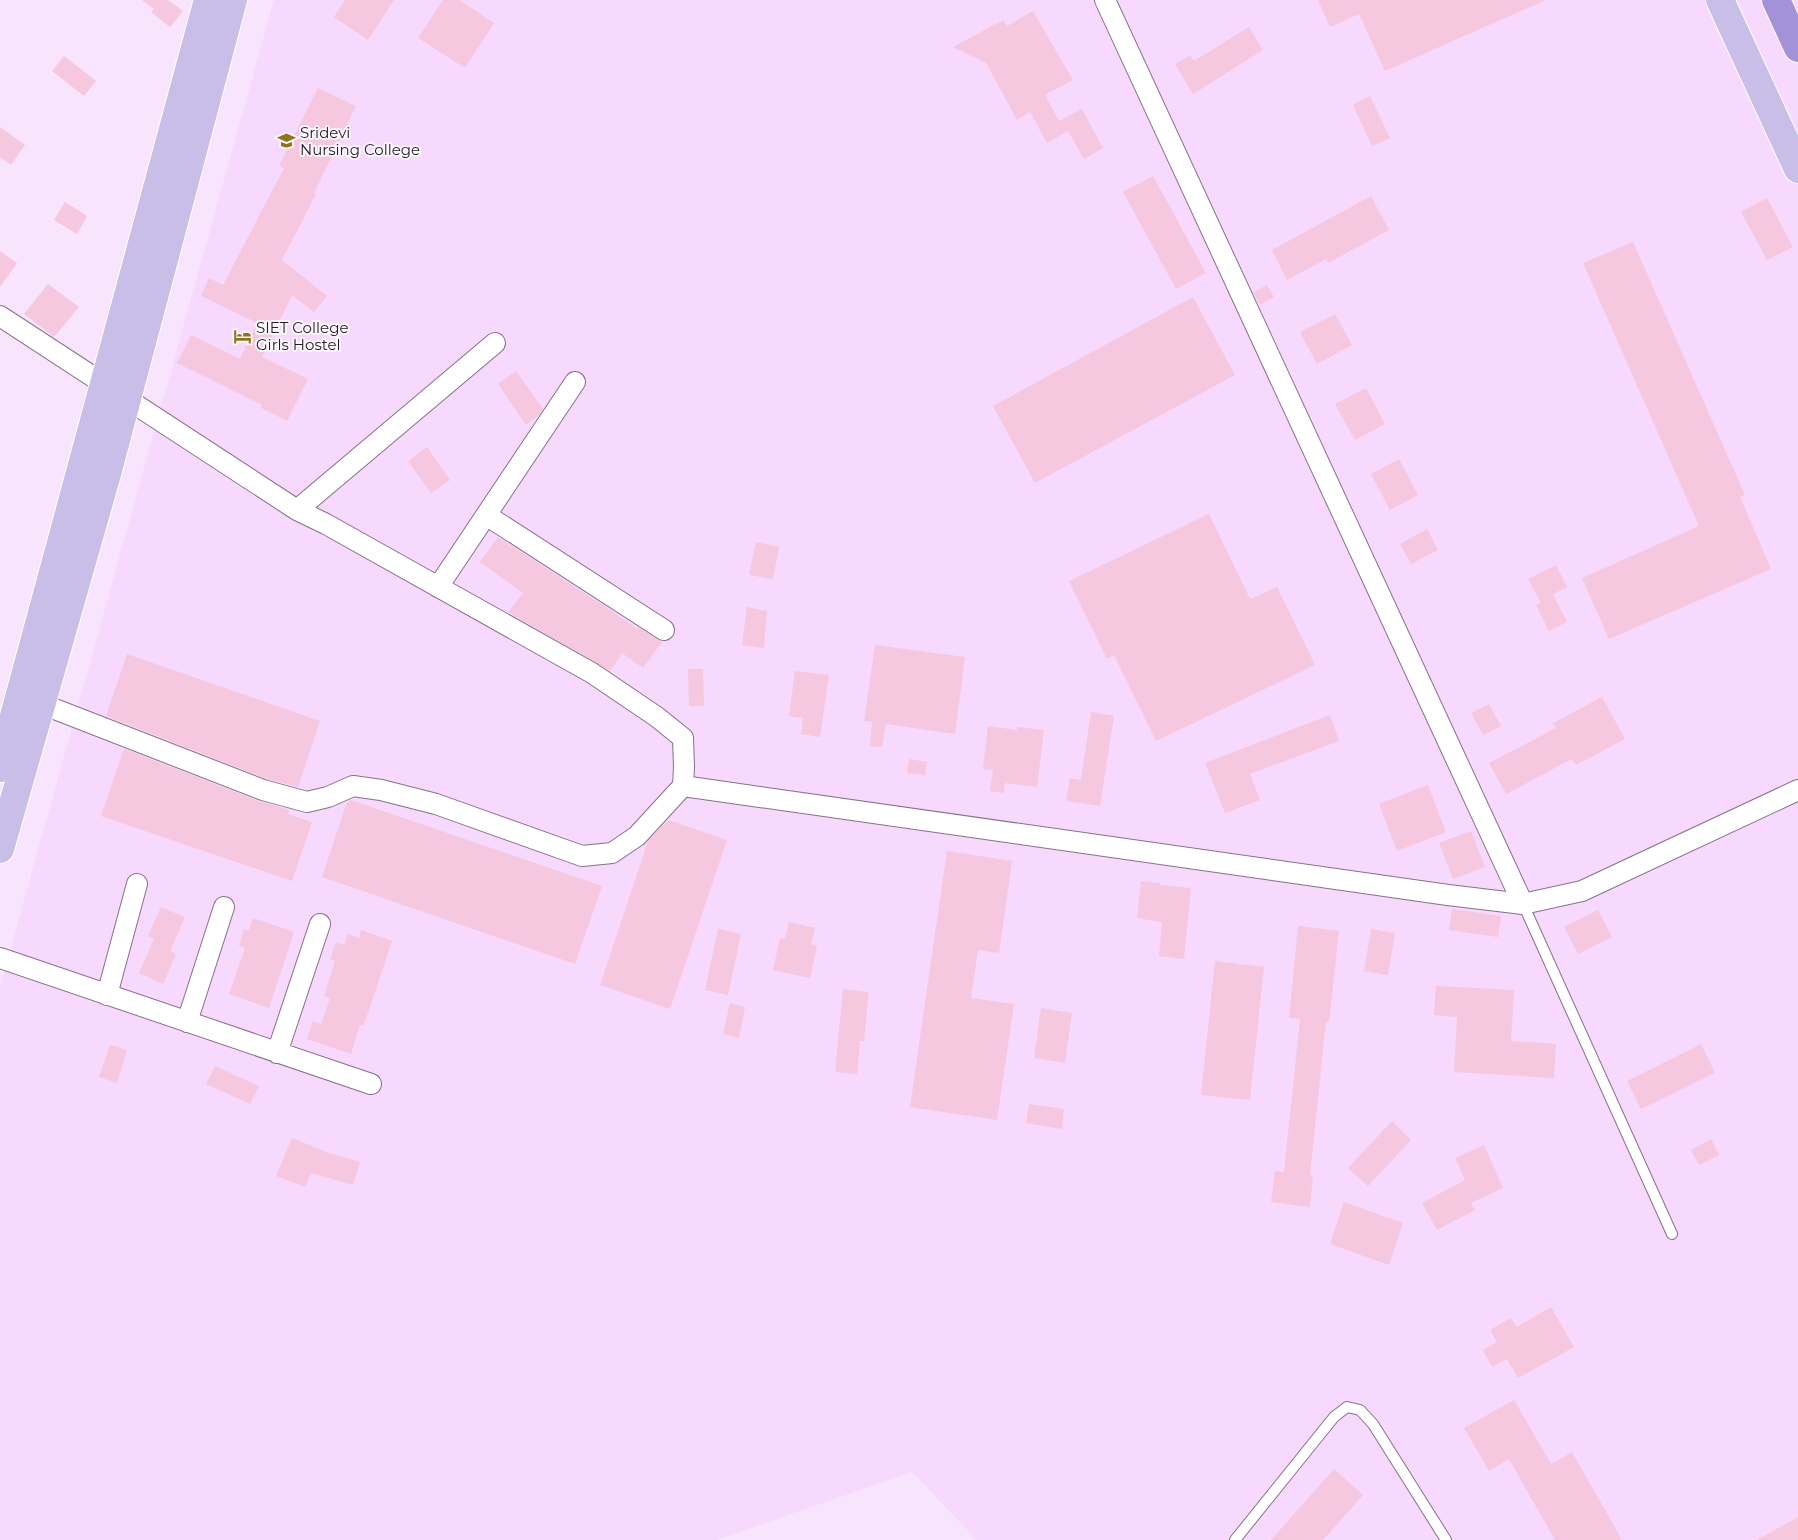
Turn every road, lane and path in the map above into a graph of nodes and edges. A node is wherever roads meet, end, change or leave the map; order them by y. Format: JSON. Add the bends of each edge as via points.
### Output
{"nodes":[{"id":1,"x":208,"y":0,"type":"edge"},
{"id":2,"x":233,"y":0,"type":"edge"},
{"id":3,"x":1105,"y":0,"type":"edge"},
{"id":4,"x":1720,"y":0,"type":"edge"},
{"id":5,"x":1776,"y":0,"type":"edge"},
{"id":6,"x":1798,"y":48,"type":"edge"},
{"id":7,"x":1798,"y":169,"type":"edge"},
{"id":8,"x":0,"y":316,"type":"edge"},
{"id":9,"x":495,"y":343,"type":"dead end"},
{"id":10,"x":575,"y":382,"type":"dead end"},
{"id":11,"x":115,"y":392,"type":"junction"},
{"id":12,"x":297,"y":510,"type":"junction"},
{"id":13,"x":486,"y":515,"type":"junction"},
{"id":14,"x":438,"y":587,"type":"junction"},
{"id":15,"x":664,"y":630,"type":"dead end"},
{"id":16,"x":30,"y":699,"type":"junction"},
{"id":17,"x":2,"y":751,"type":"edge"},
{"id":18,"x":683,"y":786,"type":"junction"},
{"id":19,"x":1798,"y":790,"type":"edge"},
{"id":20,"x":0,"y":849,"type":"edge"},
{"id":21,"x":137,"y":884,"type":"dead end"},
{"id":22,"x":1523,"y":904,"type":"junction"},
{"id":23,"x":224,"y":907,"type":"dead end"},
{"id":24,"x":320,"y":924,"type":"dead end"},
{"id":25,"x":0,"y":958,"type":"edge"},
{"id":26,"x":107,"y":995,"type":"junction"},
{"id":27,"x":188,"y":1022,"type":"junction"},
{"id":28,"x":277,"y":1053,"type":"junction"},
{"id":29,"x":371,"y":1084,"type":"dead end"},
{"id":30,"x":1672,"y":1234,"type":"dead end"},
{"id":31,"x":1235,"y":1540,"type":"edge"},
{"id":32,"x":1446,"y":1540,"type":"edge"}],
"edges":[{"from":1,"to":11,"type":"main road"},
{"from":2,"to":11,"type":"main road"},
{"from":3,"to":22,"type":"street"},
{"from":4,"to":7,"type":"main road"},
{"from":5,"to":6,"type":"highway"},
{"from":8,"to":11,"type":"street"},
{"from":9,"to":12,"type":"street"},
{"from":10,"to":13,"type":"street"},
{"from":11,"to":12,"type":"street"},
{"from":11,"to":16,"type":"main road"},
{"from":12,"to":14,"type":"street"},
{"from":13,"to":14,"type":"street"},
{"from":13,"to":15,"type":"street"},
{"from":14,"to":18,"type":"street","via":[[592,673],[683,738]]},
{"from":16,"to":17,"type":"main road"},
{"from":16,"to":18,"type":"street","via":[[262,790],[307,802],[353,786],[381,790],[436,804],[582,856],[612,853],[637,836]]},
{"from":16,"to":20,"type":"main road"},
{"from":18,"to":22,"type":"street"},
{"from":19,"to":22,"type":"street","via":[[1582,891]]},
{"from":21,"to":26,"type":"street"},
{"from":22,"to":30,"type":"lane"},
{"from":23,"to":27,"type":"street"},
{"from":24,"to":28,"type":"street"},
{"from":25,"to":26,"type":"street"},
{"from":26,"to":27,"type":"street"},
{"from":27,"to":28,"type":"street"},
{"from":28,"to":29,"type":"street"},
{"from":31,"to":32,"type":"lane","via":[[1334,1417],[1348,1407],[1360,1410],[1373,1424]]}]}
